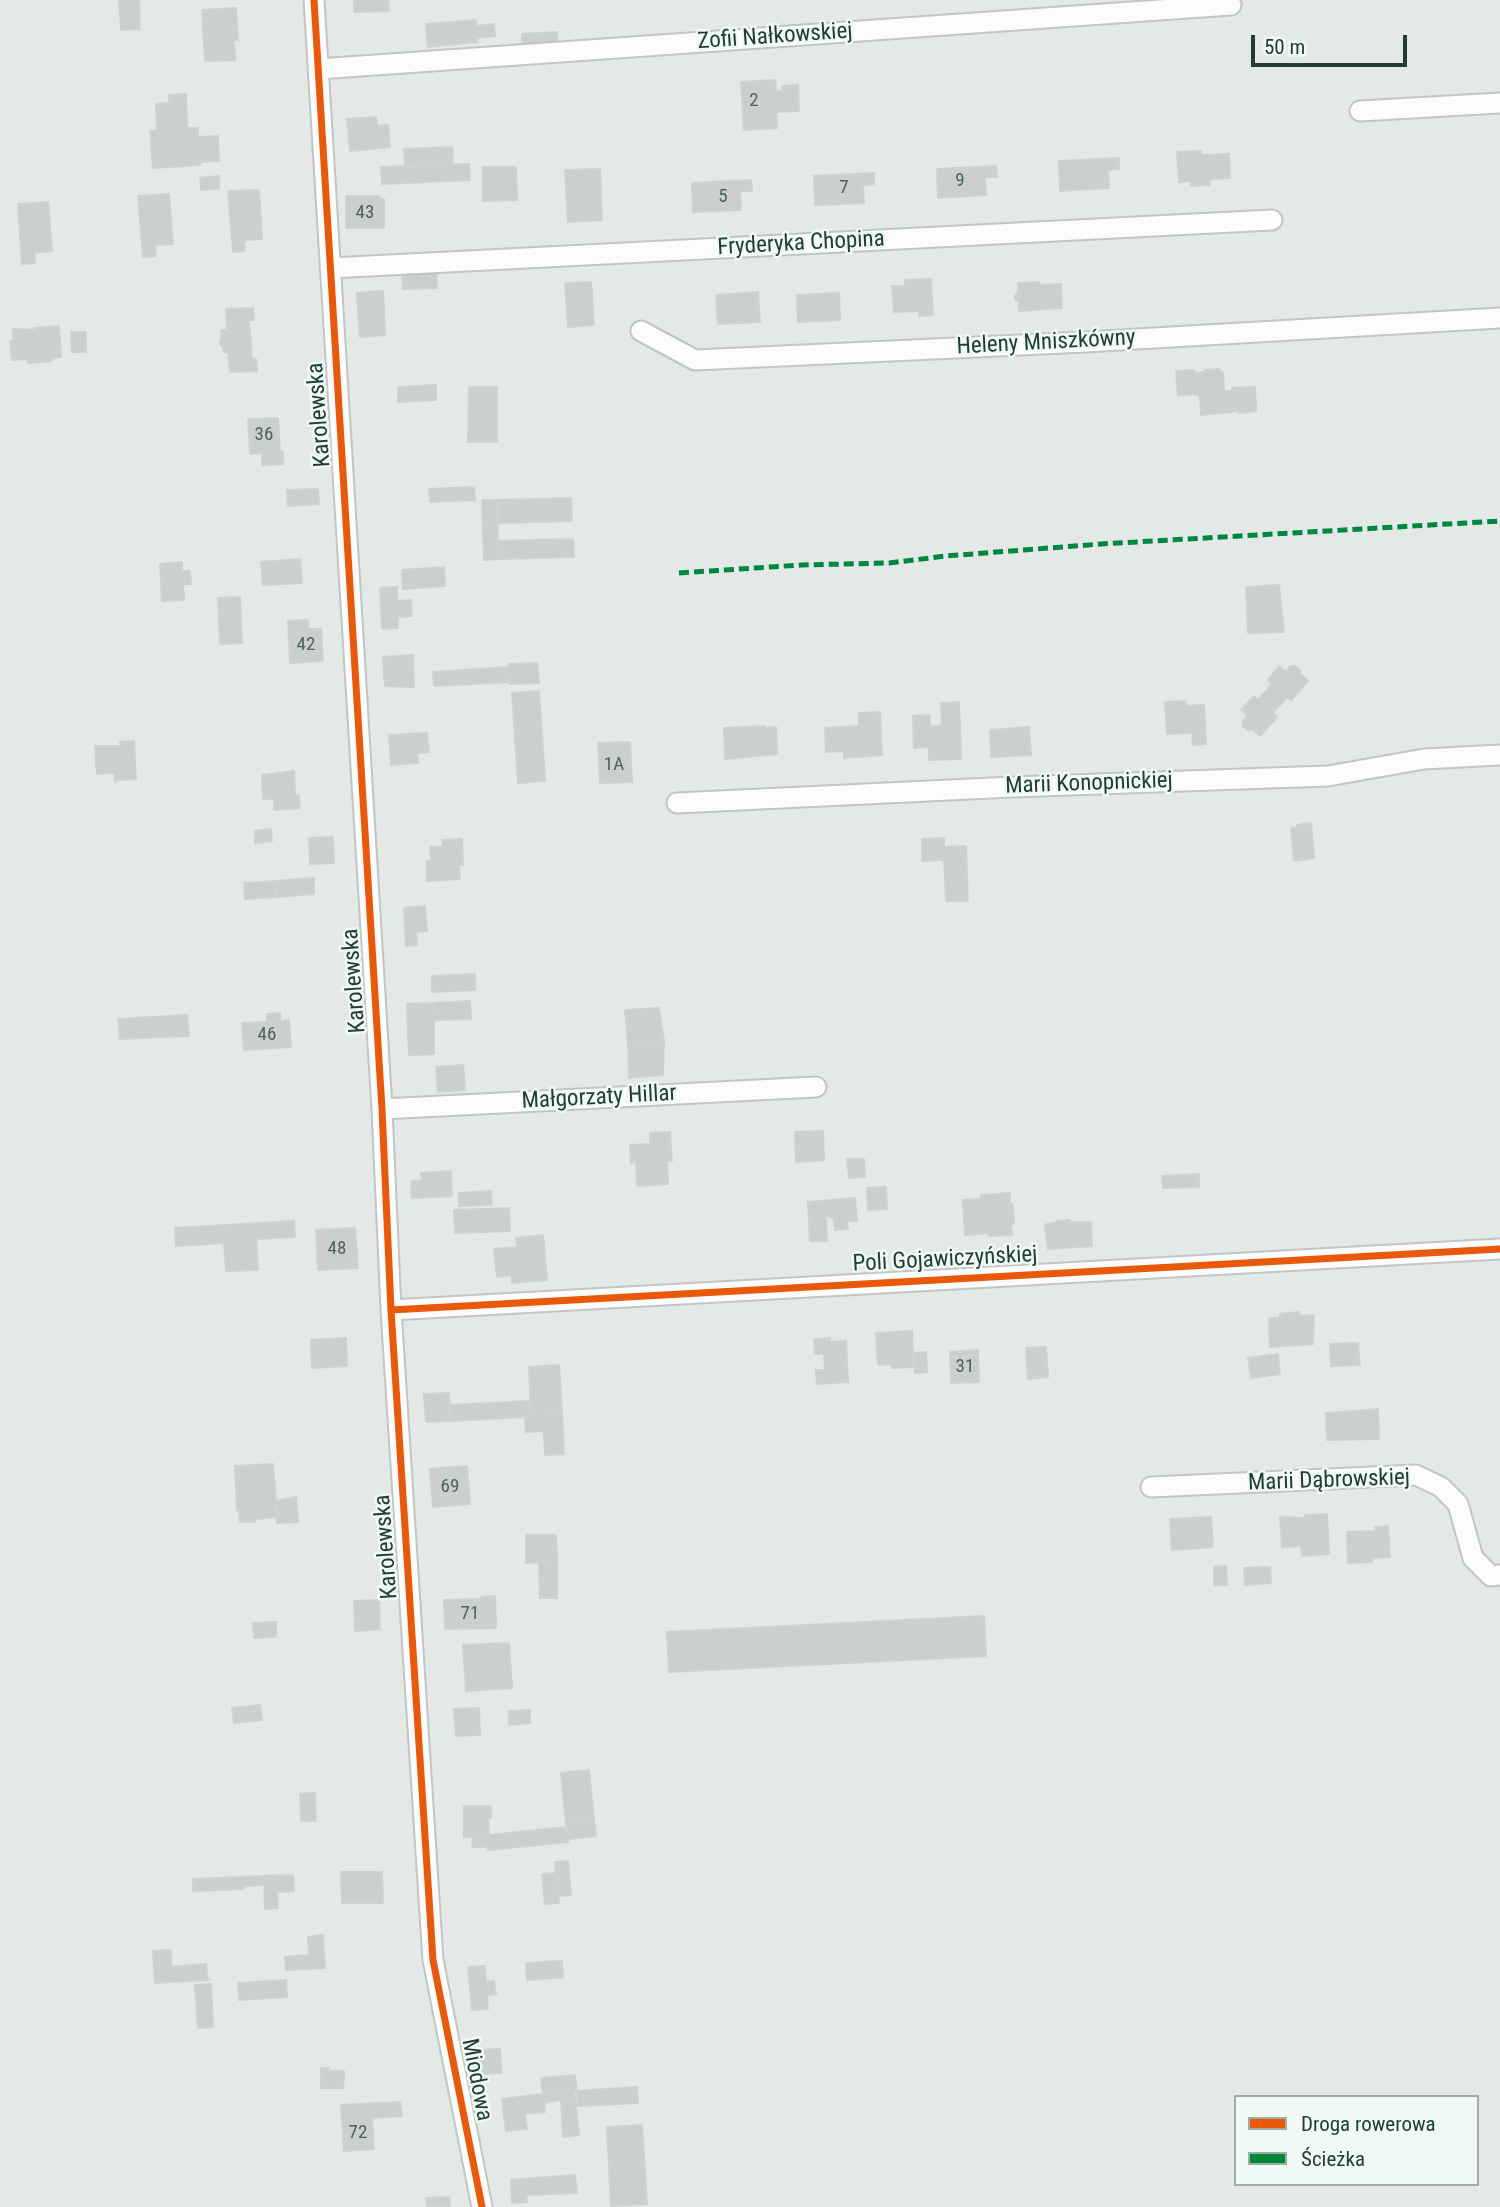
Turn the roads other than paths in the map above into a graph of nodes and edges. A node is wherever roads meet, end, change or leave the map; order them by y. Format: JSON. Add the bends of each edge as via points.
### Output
{"nodes":[{"id":1,"x":314,"y":0,"type":"edge"},
{"id":2,"x":1231,"y":5,"type":"dead end"},
{"id":3,"x":318,"y":69,"type":"junction"},
{"id":4,"x":1500,"y":103,"type":"edge"},
{"id":5,"x":1360,"y":111,"type":"dead end"},
{"id":6,"x":1272,"y":220,"type":"dead end"},
{"id":7,"x":330,"y":268,"type":"junction"},
{"id":8,"x":1500,"y":317,"type":"edge"},
{"id":9,"x":641,"y":331,"type":"dead end"},
{"id":10,"x":1500,"y":755,"type":"edge"},
{"id":11,"x":677,"y":803,"type":"dead end"},
{"id":12,"x":816,"y":1087,"type":"dead end"},
{"id":13,"x":383,"y":1109,"type":"junction"},
{"id":14,"x":1500,"y":1249,"type":"edge"},
{"id":15,"x":391,"y":1310,"type":"junction"},
{"id":16,"x":1151,"y":1487,"type":"dead end"},
{"id":17,"x":1495,"y":1576,"type":"edge"},
{"id":18,"x":433,"y":1960,"type":"joint"},
{"id":19,"x":482,"y":2207,"type":"edge"}],
"edges":[{"from":1,"to":3,"type":"street","name":"Karolewska"},
{"from":2,"to":3,"type":"street","name":"Zofii Nałkowskiej"},
{"from":3,"to":7,"type":"street","name":"Karolewska"},
{"from":4,"to":5,"type":"street"},
{"from":6,"to":7,"type":"street","name":"Fryderyka Chopina"},
{"from":7,"to":13,"type":"street","name":"Karolewska"},
{"from":8,"to":9,"type":"street","name":"Heleny Mniszkówny","via":[[695,360]]},
{"from":10,"to":11,"type":"street","name":"Marii Konopnickiej","via":[[1424,759],[1328,776]]},
{"from":12,"to":13,"type":"street","name":"Małgorzaty Hillar"},
{"from":13,"to":15,"type":"street","name":"Karolewska"},
{"from":14,"to":15,"type":"street","name":"Poli Gojawiczyńskiej"},
{"from":15,"to":18,"type":"street","name":"Karolewska"},
{"from":16,"to":17,"type":"street","name":"Marii Dąbrowskiej","via":[[1416,1475],[1441,1487],[1458,1504],[1474,1558]]},
{"from":18,"to":19,"type":"street","name":"Miodowa"}]}
